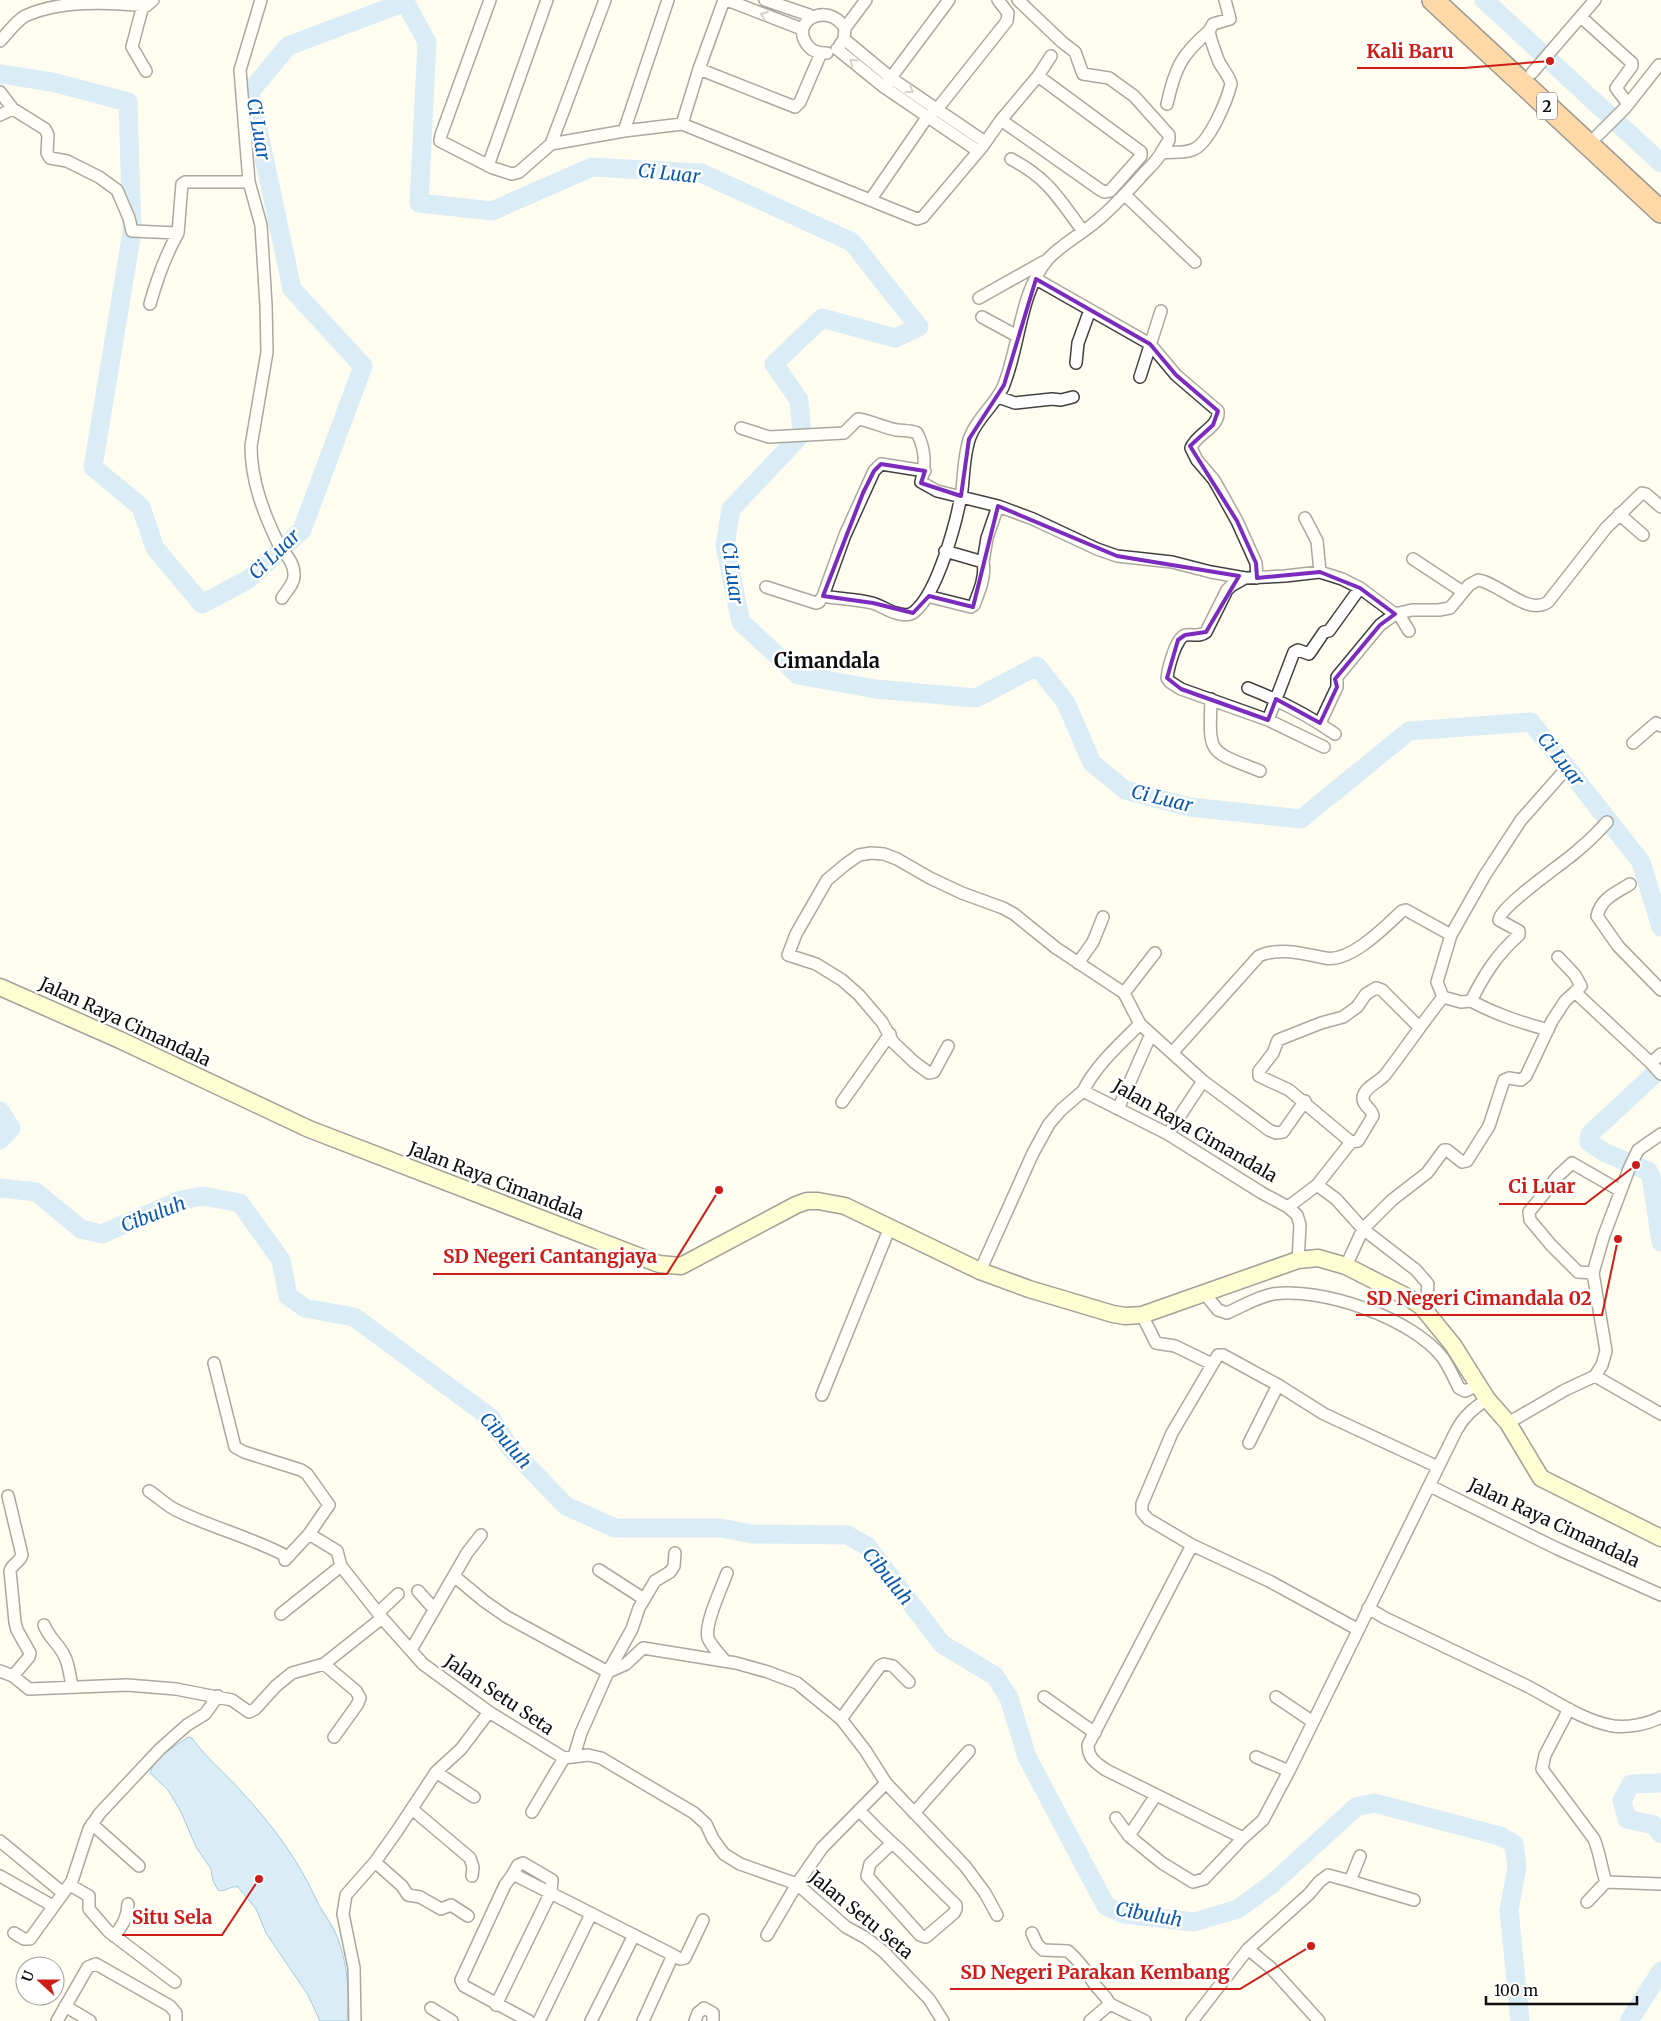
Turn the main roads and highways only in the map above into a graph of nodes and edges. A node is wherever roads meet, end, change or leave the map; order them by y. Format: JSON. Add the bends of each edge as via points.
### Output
{"nodes":[{"id":1,"x":1433,"y":0,"type":"edge"},
{"id":2,"x":1454,"y":0,"type":"edge"},
{"id":3,"x":1661,"y":193,"type":"edge"},
{"id":4,"x":1661,"y":212,"type":"edge"}],
"edges":[{"from":1,"to":4,"type":"highway","number":"2"},
{"from":2,"to":3,"type":"highway","number":"2","via":[[1603,131]]}]}
